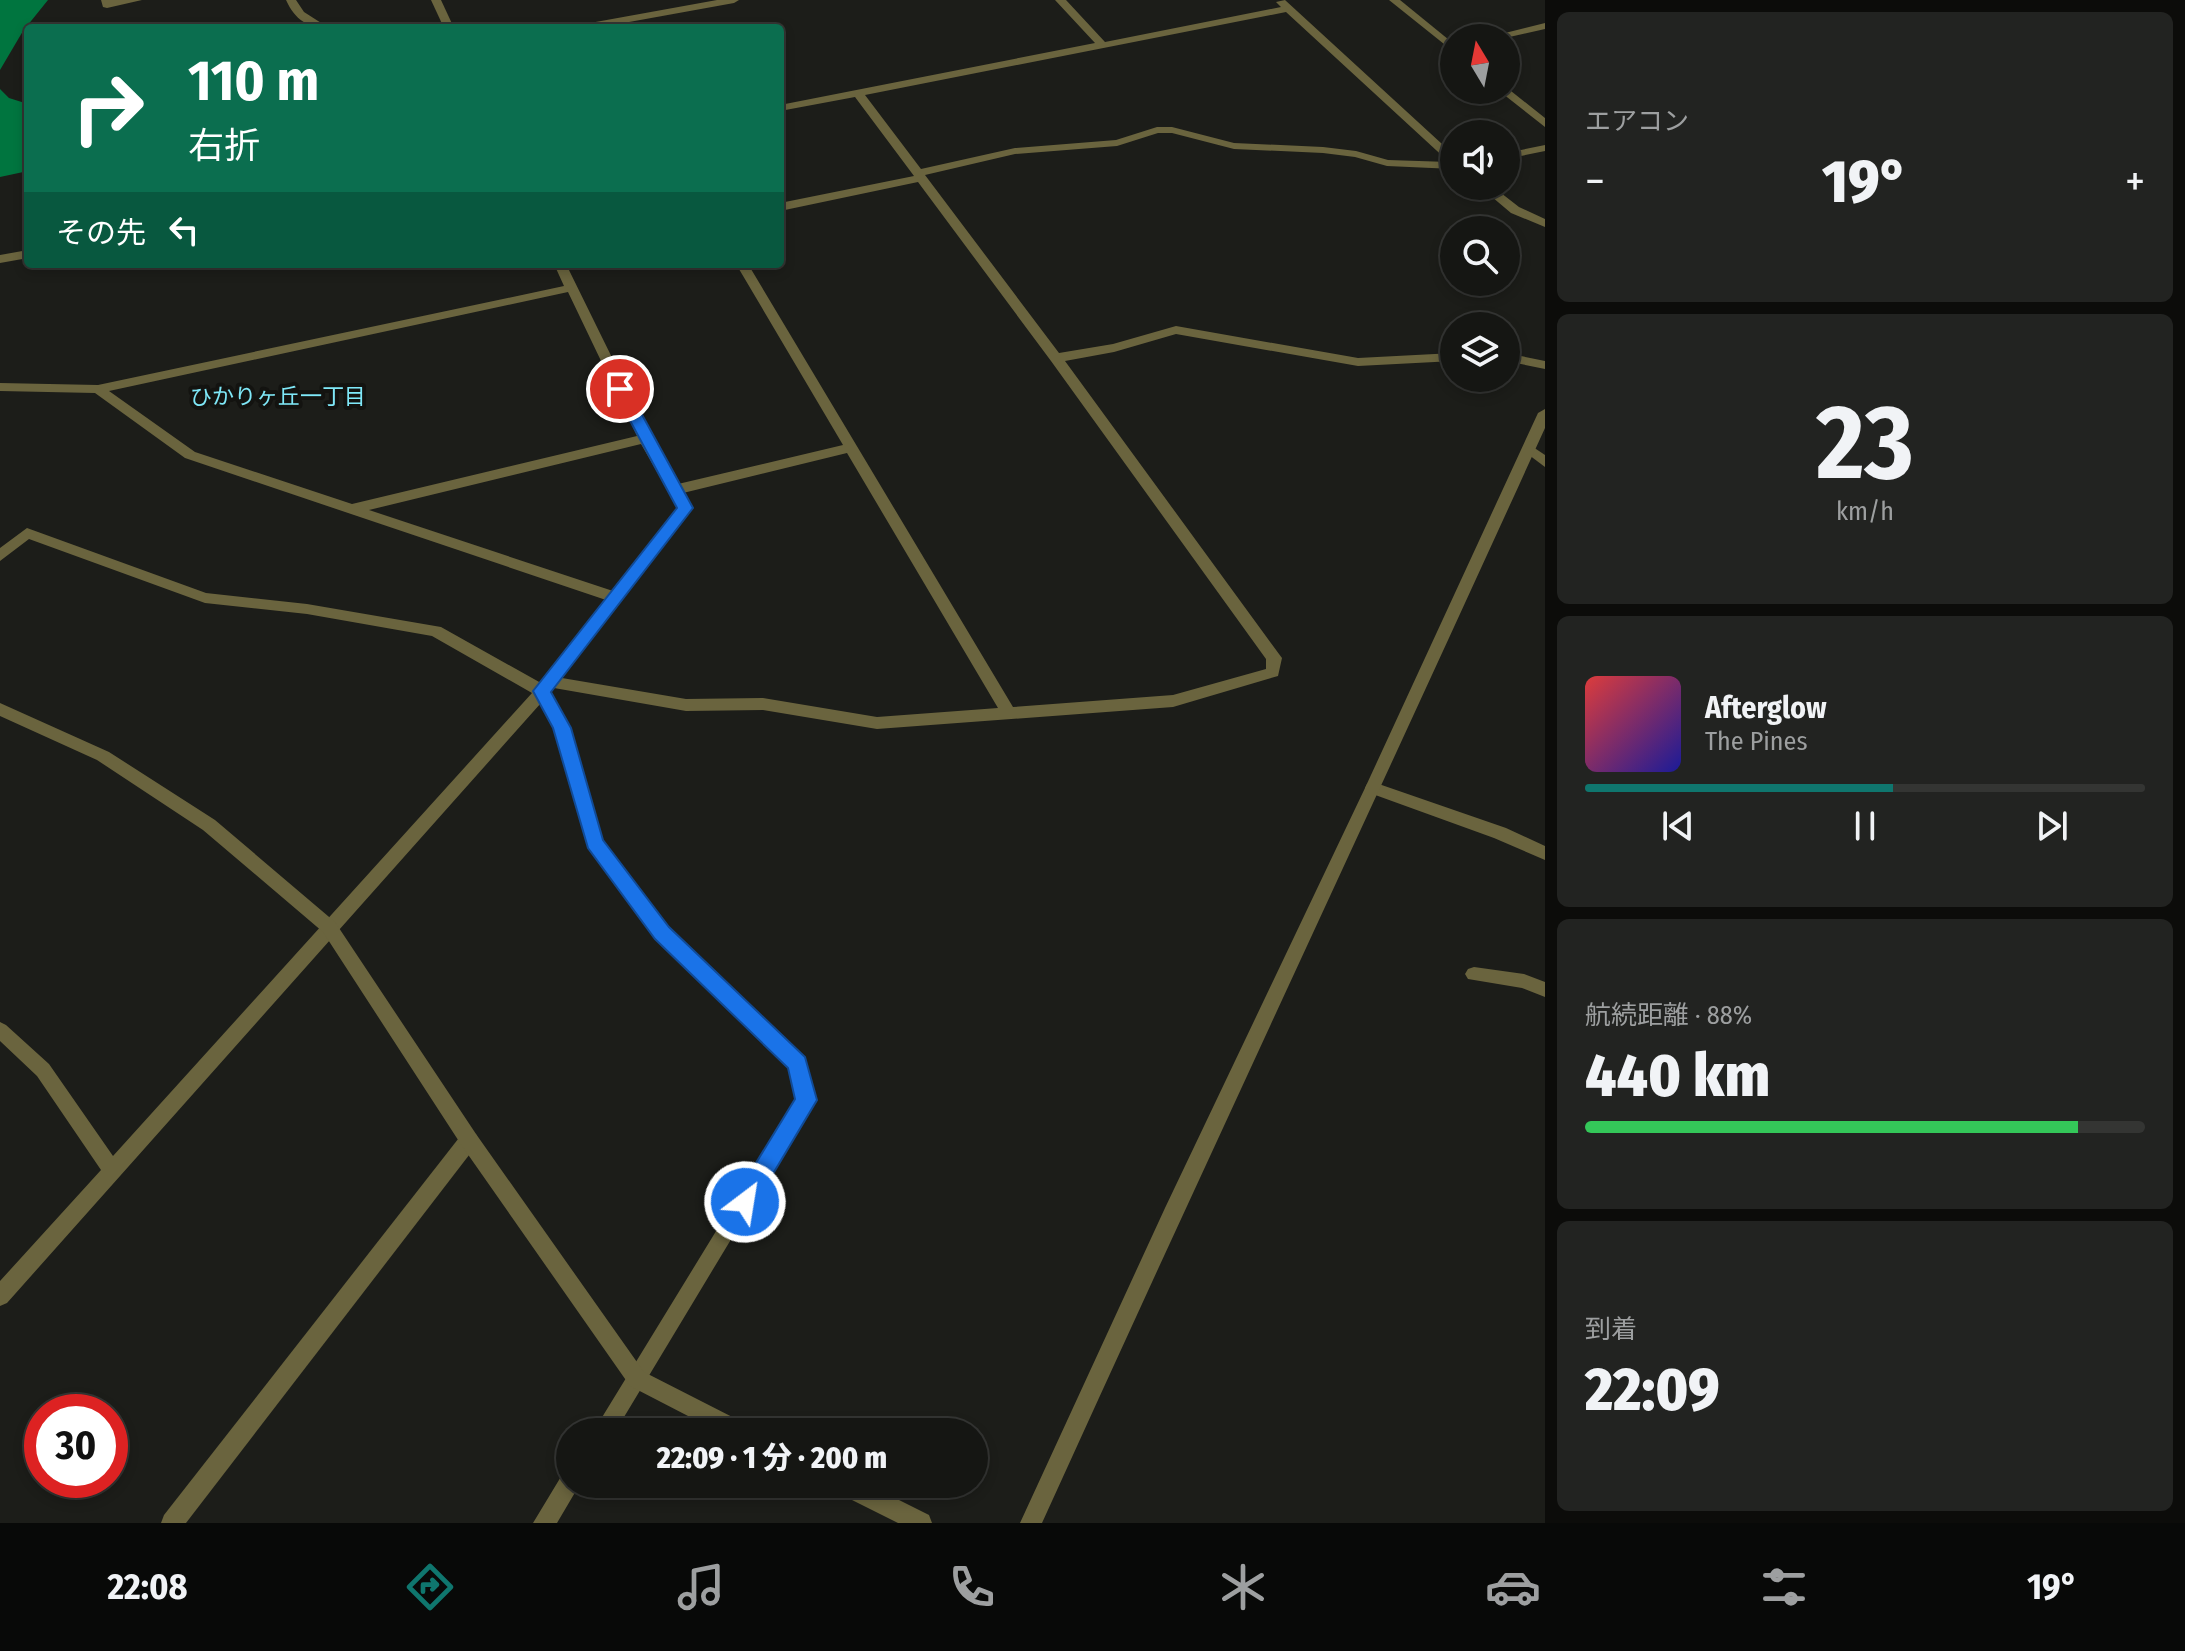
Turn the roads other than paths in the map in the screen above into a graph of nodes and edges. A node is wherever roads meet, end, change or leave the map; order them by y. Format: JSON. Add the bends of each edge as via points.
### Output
{"nodes":[{"id":1,"x":106,"y":0,"type":"edge"},
{"id":2,"x":137,"y":0,"type":"edge"},
{"id":3,"x":291,"y":0,"type":"edge"},
{"id":4,"x":436,"y":0,"type":"edge"},
{"id":5,"x":734,"y":0,"type":"edge"},
{"id":6,"x":1060,"y":0,"type":"edge"},
{"id":7,"x":1394,"y":0,"type":"edge"},
{"id":8,"x":1284,"y":4,"type":"edge"},
{"id":9,"x":315,"y":24,"type":"edge"},
{"id":10,"x":447,"y":24,"type":"edge"},
{"id":11,"x":601,"y":24,"type":"edge"},
{"id":12,"x":1545,"y":26,"type":"edge"},
{"id":13,"x":1520,"y":31,"type":"edge"},
{"id":14,"x":1440,"y":37,"type":"edge"},
{"id":15,"x":1102,"y":45,"type":"junction"},
{"id":16,"x":857,"y":92,"type":"junction"},
{"id":17,"x":1520,"y":103,"type":"edge"},
{"id":18,"x":784,"y":107,"type":"edge"},
{"id":19,"x":1545,"y":124,"type":"edge"},
{"id":20,"x":1545,"y":148,"type":"edge"},
{"id":21,"x":1440,"y":151,"type":"edge"},
{"id":22,"x":1520,"y":153,"type":"edge"},
{"id":23,"x":1440,"y":164,"type":"edge"},
{"id":24,"x":920,"y":176,"type":"junction"},
{"id":25,"x":1502,"y":200,"type":"edge"},
{"id":26,"x":784,"y":206,"type":"edge"},
{"id":27,"x":1545,"y":223,"type":"edge"},
{"id":28,"x":24,"y":255,"type":"edge"},
{"id":29,"x":0,"y":259,"type":"edge"},
{"id":30,"x":562,"y":268,"type":"edge"},
{"id":31,"x":744,"y":268,"type":"edge"},
{"id":32,"x":571,"y":288,"type":"junction"},
{"id":33,"x":1056,"y":358,"type":"junction"},
{"id":34,"x":1440,"y":358,"type":"edge"},
{"id":35,"x":1520,"y":360,"type":"edge"},
{"id":36,"x":1545,"y":365,"type":"edge"},
{"id":37,"x":0,"y":387,"type":"edge"},
{"id":38,"x":98,"y":389,"type":"junction"},
{"id":39,"x":1545,"y":413,"type":"edge"},
{"id":40,"x":645,"y":439,"type":"junction"},
{"id":41,"x":851,"y":448,"type":"junction"},
{"id":42,"x":1530,"y":449,"type":"junction"},
{"id":43,"x":1545,"y":462,"type":"edge"},
{"id":44,"x":674,"y":490,"type":"junction"},
{"id":45,"x":355,"y":508,"type":"junction"},
{"id":46,"x":0,"y":556,"type":"edge"},
{"id":47,"x":614,"y":597,"type":"junction"},
{"id":48,"x":546,"y":686,"type":"junction"},
{"id":49,"x":0,"y":709,"type":"edge"},
{"id":50,"x":1008,"y":712,"type":"junction"},
{"id":51,"x":1373,"y":788,"type":"junction"},
{"id":52,"x":1545,"y":853,"type":"edge"},
{"id":53,"x":329,"y":927,"type":"junction"},
{"id":54,"x":1474,"y":974,"type":"dead end"},
{"id":55,"x":1545,"y":990,"type":"edge"},
{"id":56,"x":0,"y":1030,"type":"edge"},
{"id":57,"x":469,"y":1140,"type":"junction"},
{"id":58,"x":113,"y":1171,"type":"junction"},
{"id":59,"x":0,"y":1296,"type":"edge"},
{"id":60,"x":637,"y":1379,"type":"junction"},
{"id":61,"x":612,"y":1418,"type":"edge"},
{"id":62,"x":714,"y":1418,"type":"edge"},
{"id":63,"x":560,"y":1498,"type":"edge"},
{"id":64,"x":872,"y":1498,"type":"edge"},
{"id":65,"x":172,"y":1523,"type":"edge"},
{"id":66,"x":544,"y":1523,"type":"edge"},
{"id":67,"x":921,"y":1523,"type":"edge"},
{"id":68,"x":1031,"y":1523,"type":"edge"}],
"edges":[{"from":1,"to":2,"type":"street","via":[[107,5]]},
{"from":3,"to":9,"type":"street","via":[[302,18]]},
{"from":4,"to":10,"type":"street"},
{"from":5,"to":11,"type":"street"},
{"from":6,"to":15,"type":"street"},
{"from":7,"to":14,"type":"street"},
{"from":8,"to":15,"type":"street"},
{"from":8,"to":21,"type":"street"},
{"from":12,"to":13,"type":"street"},
{"from":15,"to":16,"type":"street"},
{"from":16,"to":18,"type":"street"},
{"from":16,"to":24,"type":"street"},
{"from":17,"to":19,"type":"street"},
{"from":20,"to":22,"type":"street"},
{"from":23,"to":24,"type":"street","via":[[1234,146],[1157,130],[1117,143],[1015,151]]},
{"from":24,"to":26,"type":"street"},
{"from":24,"to":33,"type":"street"},
{"from":25,"to":27,"type":"street"},
{"from":28,"to":29,"type":"street"},
{"from":30,"to":32,"type":"street"},
{"from":31,"to":41,"type":"street"},
{"from":32,"to":38,"type":"street"},
{"from":32,"to":40,"type":"street"},
{"from":33,"to":34,"type":"street","via":[[1176,330],[1358,362]]},
{"from":33,"to":50,"type":"street","via":[[1274,658],[1273,672],[1173,701]]},
{"from":35,"to":36,"type":"street"},
{"from":37,"to":38,"type":"street"},
{"from":38,"to":45,"type":"street","via":[[190,455]]},
{"from":39,"to":42,"type":"street"},
{"from":40,"to":44,"type":"street"},
{"from":40,"to":45,"type":"street"},
{"from":41,"to":44,"type":"street"},
{"from":41,"to":50,"type":"street"},
{"from":42,"to":43,"type":"street"},
{"from":42,"to":51,"type":"street"},
{"from":44,"to":47,"type":"street","via":[[685,508]]},
{"from":45,"to":47,"type":"street"},
{"from":46,"to":48,"type":"street","via":[[27,533],[205,598],[436,631]]},
{"from":47,"to":48,"type":"street"},
{"from":48,"to":50,"type":"street","via":[[686,705],[763,704],[877,723]]},
{"from":48,"to":53,"type":"street"},
{"from":48,"to":60,"type":"street","via":[[595,843],[662,933],[798,1063],[806,1100]]},
{"from":49,"to":53,"type":"street","via":[[103,756],[209,825]]},
{"from":51,"to":52,"type":"street"},
{"from":51,"to":68,"type":"street"},
{"from":53,"to":57,"type":"street"},
{"from":53,"to":58,"type":"street"},
{"from":54,"to":55,"type":"street","via":[[1524,981]]},
{"from":56,"to":58,"type":"street","via":[[43,1070]]},
{"from":57,"to":60,"type":"street"},
{"from":57,"to":65,"type":"street"},
{"from":58,"to":59,"type":"street"},
{"from":60,"to":61,"type":"street"},
{"from":60,"to":62,"type":"street"},
{"from":63,"to":66,"type":"street"},
{"from":64,"to":67,"type":"street"}]}
